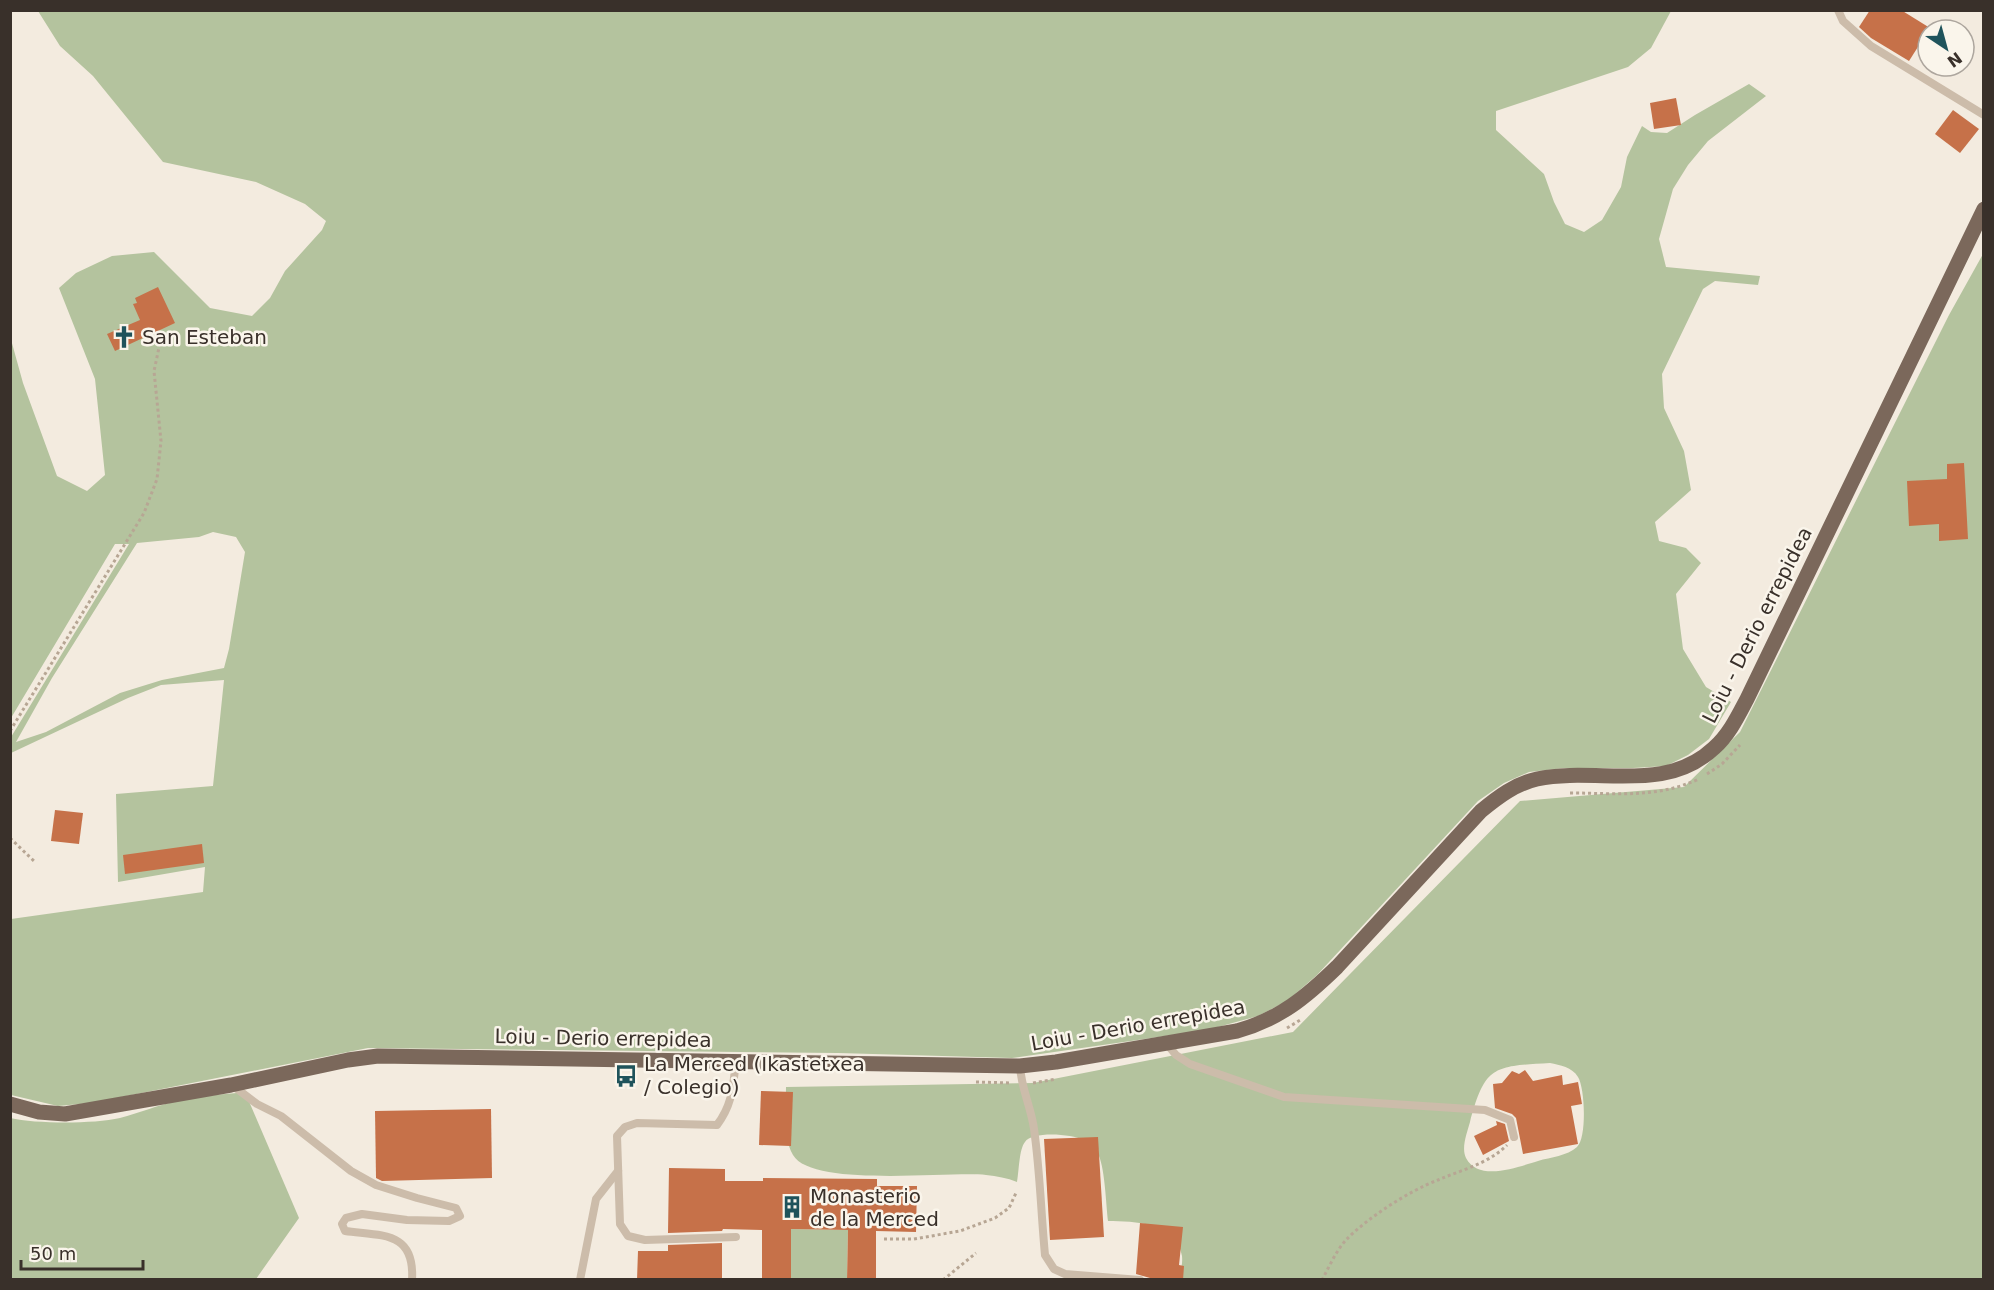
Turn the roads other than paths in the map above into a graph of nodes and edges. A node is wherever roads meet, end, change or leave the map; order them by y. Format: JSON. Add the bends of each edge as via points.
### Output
{"nodes":[{"id":1,"x":1838,"y":10,"type":"edge"},
{"id":2,"x":1983,"y":115,"type":"edge"},
{"id":3,"x":1983,"y":209,"type":"edge"},
{"id":4,"x":1166,"y":1043,"type":"junction"},
{"id":5,"x":736,"y":1061,"type":"junction"},
{"id":6,"x":1020,"y":1066,"type":"junction"},
{"id":7,"x":231,"y":1085,"type":"junction"},
{"id":8,"x":10,"y":1104,"type":"edge"},
{"id":9,"x":1514,"y":1137,"type":"road end"},
{"id":10,"x":618,"y":1171,"type":"junction"},
{"id":11,"x":736,"y":1237,"type":"dead end"},
{"id":12,"x":412,"y":1280,"type":"edge"},
{"id":13,"x":580,"y":1280,"type":"edge"},
{"id":14,"x":1140,"y":1280,"type":"edge"}],
"edges":[{"from":1,"to":2,"type":"lane","via":[[1843,21],[1871,46]]},
{"from":3,"to":4,"type":"main road","name":"Loiu - Derio errepidea","via":[[1747,699],[1715,748],[1690,766],[1663,775],[1550,777],[1521,784],[1481,811],[1337,967],[1295,1005],[1258,1026]]},
{"from":4,"to":6,"type":"main road","name":"Loiu - Derio errepidea"},
{"from":4,"to":9,"type":"lane","via":[[1190,1064],[1284,1097],[1485,1110],[1510,1120]]},
{"from":5,"to":6,"type":"main road","name":"Loiu - Derio errepidea"},
{"from":5,"to":7,"type":"main road","name":"Loiu - Derio errepidea","via":[[378,1056]]},
{"from":5,"to":10,"type":"lane","via":[[732,1095],[717,1125],[637,1123],[625,1127],[616,1136]]},
{"from":6,"to":14,"type":"lane","via":[[1034,1130],[1045,1255],[1054,1269],[1065,1274]]},
{"from":7,"to":8,"type":"main road","name":"Loiu - Derio errepidea","via":[[65,1114]]},
{"from":7,"to":12,"type":"lane","via":[[376,1185],[456,1208],[459,1216],[449,1221],[362,1214],[346,1218],[342,1224],[345,1231],[389,1237],[402,1244],[411,1255]]},
{"from":10,"to":11,"type":"lane","via":[[620,1224],[628,1236],[645,1240]]},
{"from":10,"to":13,"type":"lane","via":[[596,1199]]}]}
